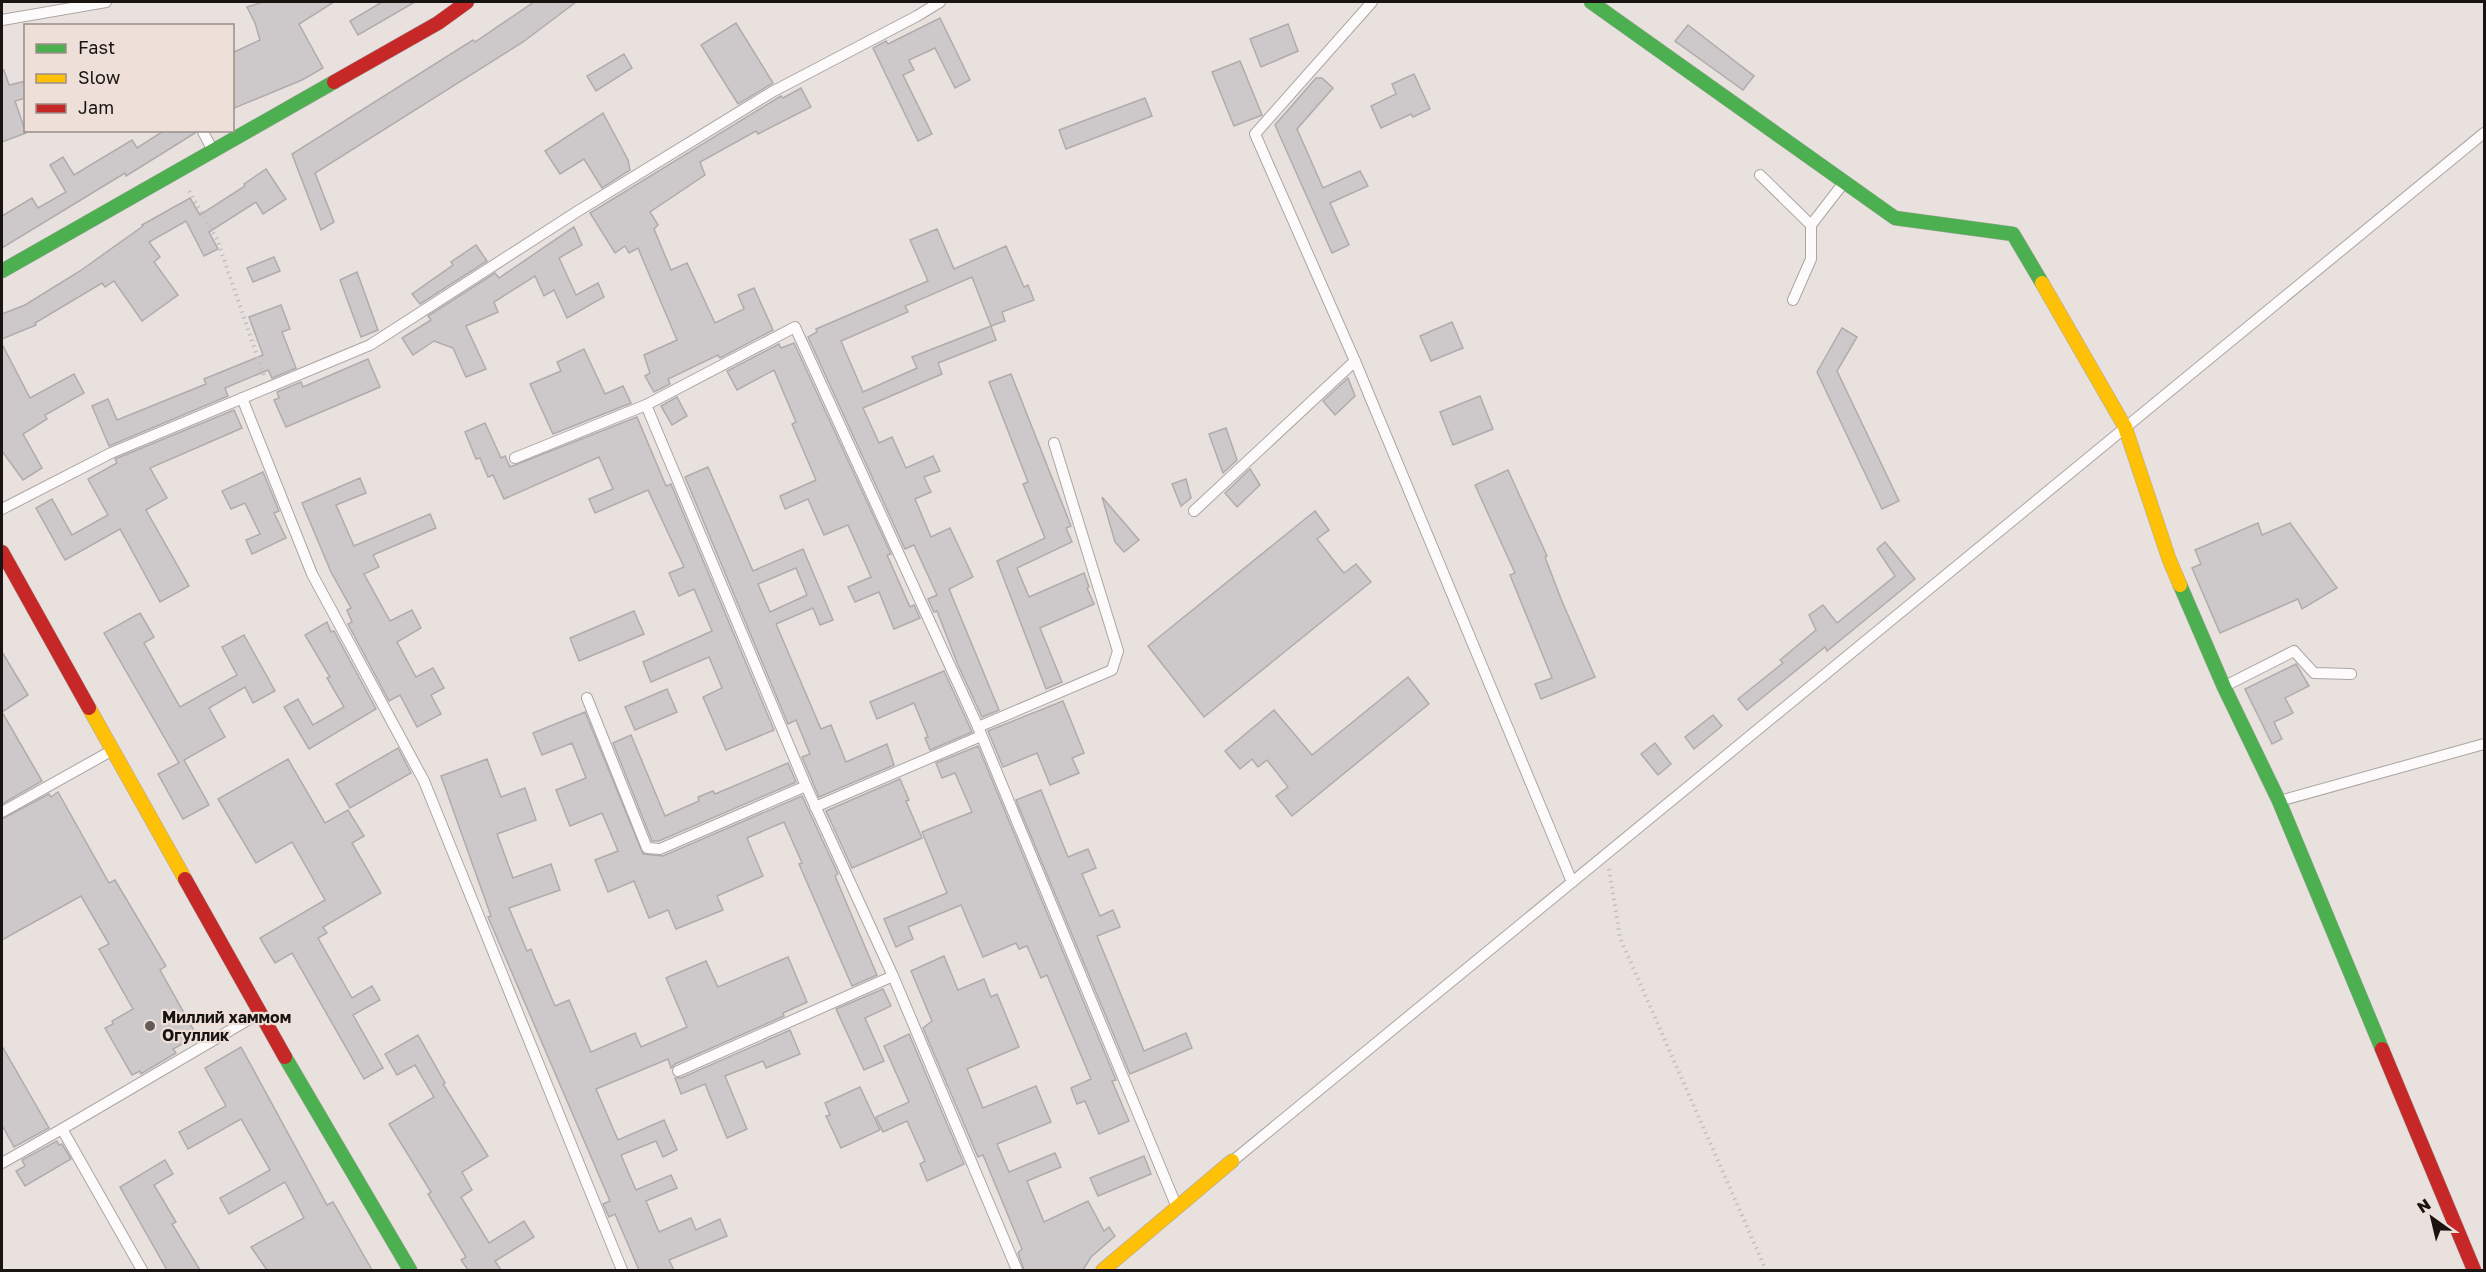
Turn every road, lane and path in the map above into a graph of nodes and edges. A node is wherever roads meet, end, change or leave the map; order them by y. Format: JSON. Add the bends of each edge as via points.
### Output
{"nodes":[{"id":1,"x":106,"y":2,"type":"edge"},
{"id":2,"x":467,"y":2,"type":"edge"},
{"id":3,"x":940,"y":2,"type":"edge"},
{"id":4,"x":1372,"y":2,"type":"edge"},
{"id":5,"x":1591,"y":2,"type":"edge"},
{"id":6,"x":2,"y":20,"type":"edge"},
{"id":7,"x":203,"y":132,"type":"edge"},
{"id":8,"x":2484,"y":133,"type":"edge"},
{"id":9,"x":213,"y":150,"type":"junction"},
{"id":10,"x":177,"y":171,"type":"junction"},
{"id":11,"x":1760,"y":176,"type":"dead end"},
{"id":12,"x":1844,"y":183,"type":"junction"},
{"id":13,"x":1811,"y":225,"type":"junction"},
{"id":14,"x":2,"y":271,"type":"edge"},
{"id":15,"x":1793,"y":300,"type":"dead end"},
{"id":16,"x":1355,"y":361,"type":"junction"},
{"id":17,"x":267,"y":388,"type":"junction"},
{"id":18,"x":242,"y":398,"type":"junction"},
{"id":19,"x":646,"y":405,"type":"junction"},
{"id":20,"x":2125,"y":427,"type":"junction"},
{"id":21,"x":1054,"y":443,"type":"dead end"},
{"id":22,"x":515,"y":458,"type":"dead end"},
{"id":23,"x":2,"y":509,"type":"edge"},
{"id":24,"x":1194,"y":511,"type":"dead end"},
{"id":25,"x":2,"y":552,"type":"edge"},
{"id":26,"x":2351,"y":674,"type":"dead end"},
{"id":27,"x":2224,"y":687,"type":"junction"},
{"id":28,"x":587,"y":698,"type":"dead end"},
{"id":29,"x":979,"y":732,"type":"junction"},
{"id":30,"x":2484,"y":744,"type":"edge"},
{"id":31,"x":113,"y":750,"type":"junction"},
{"id":32,"x":806,"y":786,"type":"junction"},
{"id":33,"x":2279,"y":801,"type":"junction"},
{"id":34,"x":815,"y":807,"type":"junction"},
{"id":35,"x":2,"y":812,"type":"edge"},
{"id":36,"x":1606,"y":853,"type":"junction"},
{"id":37,"x":1572,"y":882,"type":"junction"},
{"id":38,"x":893,"y":976,"type":"junction"},
{"id":39,"x":260,"y":1014,"type":"junction"},
{"id":40,"x":678,"y":1071,"type":"dead end"},
{"id":41,"x":62,"y":1129,"type":"junction"},
{"id":42,"x":1232,"y":1161,"type":"joint"},
{"id":43,"x":2,"y":1163,"type":"edge"},
{"id":44,"x":1178,"y":1208,"type":"junction"},
{"id":45,"x":142,"y":1270,"type":"edge"},
{"id":46,"x":410,"y":1270,"type":"edge"},
{"id":47,"x":622,"y":1270,"type":"edge"},
{"id":48,"x":1017,"y":1270,"type":"edge"},
{"id":49,"x":1103,"y":1270,"type":"edge"},
{"id":50,"x":1766,"y":1270,"type":"edge"},
{"id":51,"x":2474,"y":1270,"type":"edge"}],
"edges":[{"from":1,"to":6,"type":"lane"},
{"from":2,"to":9,"type":"street","via":[[438,23]]},
{"from":3,"to":17,"type":"lane","via":[[772,92],[370,345]]},
{"from":4,"to":16,"type":"lane","via":[[1255,134]]},
{"from":5,"to":12,"type":"street"},
{"from":7,"to":9,"type":"lane"},
{"from":8,"to":20,"type":"lane"},
{"from":9,"to":10,"type":"street"},
{"from":10,"to":14,"type":"street"},
{"from":10,"to":17,"type":"path","via":[[217,239]]},
{"from":11,"to":13,"type":"lane"},
{"from":12,"to":13,"type":"lane"},
{"from":12,"to":20,"type":"street","via":[[1895,218],[2013,234]]},
{"from":13,"to":15,"type":"lane","via":[[1811,259]]},
{"from":16,"to":24,"type":"lane"},
{"from":16,"to":37,"type":"lane"},
{"from":17,"to":18,"type":"lane"},
{"from":18,"to":23,"type":"lane","via":[[111,453]]},
{"from":18,"to":47,"type":"lane","via":[[312,574],[424,782]]},
{"from":19,"to":22,"type":"lane"},
{"from":19,"to":29,"type":"lane","via":[[795,327]]},
{"from":19,"to":32,"type":"lane"},
{"from":20,"to":27,"type":"street","via":[[2169,559]]},
{"from":20,"to":36,"type":"lane"},
{"from":21,"to":29,"type":"lane","via":[[1118,651],[1112,670]]},
{"from":25,"to":31,"type":"street"},
{"from":26,"to":27,"type":"lane","via":[[2314,673],[2294,651]]},
{"from":27,"to":33,"type":"street"},
{"from":28,"to":32,"type":"lane","via":[[647,848],[660,849]]},
{"from":29,"to":34,"type":"lane"},
{"from":29,"to":44,"type":"lane"},
{"from":30,"to":33,"type":"lane"},
{"from":31,"to":35,"type":"lane"},
{"from":31,"to":39,"type":"street"},
{"from":32,"to":34,"type":"lane"},
{"from":33,"to":51,"type":"street"},
{"from":34,"to":38,"type":"lane"},
{"from":36,"to":37,"type":"lane"},
{"from":36,"to":50,"type":"path","via":[[1620,938]]},
{"from":37,"to":42,"type":"lane"},
{"from":38,"to":40,"type":"lane"},
{"from":38,"to":48,"type":"lane"},
{"from":39,"to":41,"type":"lane"},
{"from":39,"to":46,"type":"street"},
{"from":41,"to":43,"type":"lane"},
{"from":41,"to":45,"type":"lane"},
{"from":42,"to":44,"type":"street"},
{"from":44,"to":49,"type":"street"}]}
